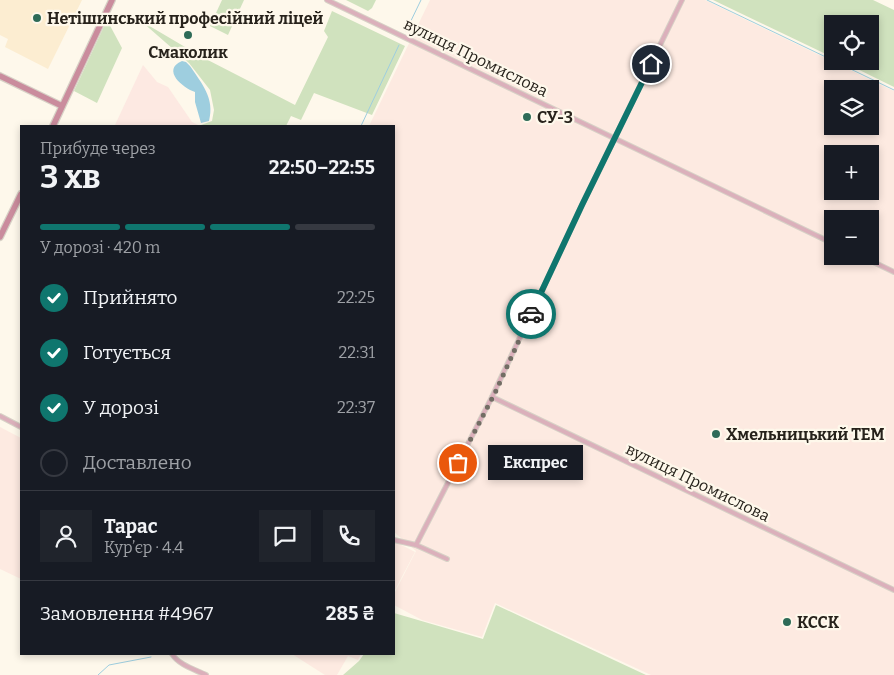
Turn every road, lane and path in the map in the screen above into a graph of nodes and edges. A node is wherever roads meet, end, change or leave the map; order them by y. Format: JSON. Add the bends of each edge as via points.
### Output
{"nodes":[{"id":1,"x":112,"y":0,"type":"edge"},
{"id":2,"x":327,"y":0,"type":"edge"},
{"id":3,"x":682,"y":0,"type":"edge"},
{"id":4,"x":0,"y":76,"type":"edge"},
{"id":5,"x":62,"y":106,"type":"junction"},
{"id":6,"x":53,"y":125,"type":"edge"},
{"id":7,"x":615,"y":138,"type":"junction"},
{"id":8,"x":20,"y":196,"type":"edge"},
{"id":9,"x":0,"y":237,"type":"edge"},
{"id":10,"x":824,"y":238,"type":"edge"},
{"id":11,"x":879,"y":265,"type":"edge"},
{"id":12,"x":894,"y":272,"type":"edge"},
{"id":13,"x":492,"y":397,"type":"junction"},
{"id":14,"x":0,"y":416,"type":"edge"},
{"id":15,"x":20,"y":426,"type":"edge"},
{"id":16,"x":395,"y":540,"type":"edge"},
{"id":17,"x":416,"y":545,"type":"junction"},
{"id":18,"x":447,"y":560,"type":"dead end"},
{"id":19,"x":894,"y":590,"type":"edge"},
{"id":20,"x":173,"y":655,"type":"edge"},
{"id":21,"x":206,"y":675,"type":"edge"}],
"edges":[{"from":1,"to":5,"type":"main road"},
{"from":2,"to":7,"type":"street","name":"вулиця Промислова"},
{"from":3,"to":7,"type":"street"},
{"from":4,"to":5,"type":"main road"},
{"from":5,"to":6,"type":"main road"},
{"from":7,"to":10,"type":"street","name":"вулиця Промислова"},
{"from":7,"to":13,"type":"street"},
{"from":8,"to":9,"type":"main road"},
{"from":11,"to":12,"type":"street"},
{"from":13,"to":17,"type":"street"},
{"from":13,"to":19,"type":"street","name":"вулиця Промислова"},
{"from":14,"to":15,"type":"street"},
{"from":16,"to":17,"type":"street"},
{"from":17,"to":18,"type":"street"},
{"from":20,"to":21,"type":"street"}]}
